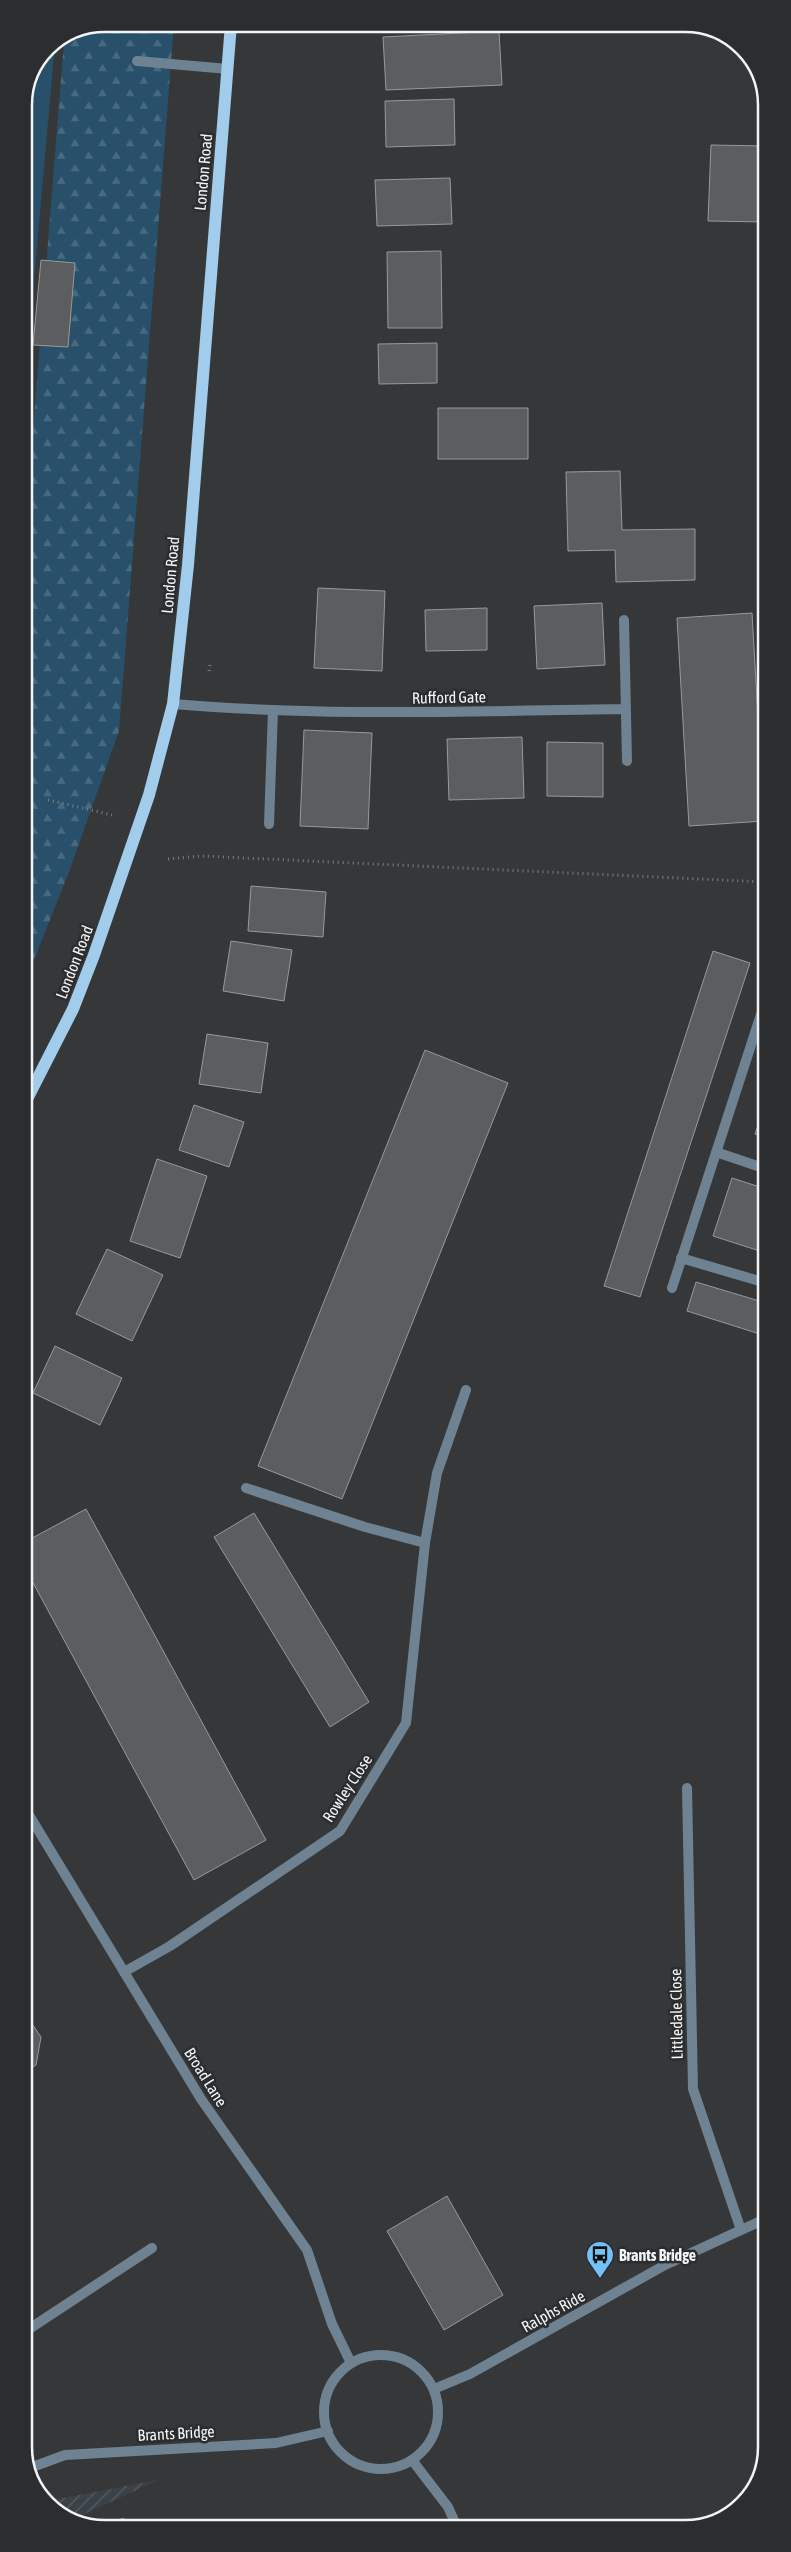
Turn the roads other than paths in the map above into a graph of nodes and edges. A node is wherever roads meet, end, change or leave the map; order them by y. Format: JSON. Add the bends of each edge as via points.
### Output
{"nodes":[{"id":1,"x":230,"y":32,"type":"edge"},
{"id":2,"x":136,"y":60,"type":"dead end"},
{"id":3,"x":228,"y":69,"type":"junction"},
{"id":4,"x":624,"y":620,"type":"dead end"},
{"id":5,"x":172,"y":704,"type":"junction"},
{"id":6,"x":625,"y":709,"type":"junction"},
{"id":7,"x":273,"y":710,"type":"junction"},
{"id":8,"x":627,"y":761,"type":"dead end"},
{"id":9,"x":269,"y":824,"type":"dead end"},
{"id":10,"x":758,"y":1023,"type":"edge"},
{"id":11,"x":32,"y":1089,"type":"edge"},
{"id":12,"x":716,"y":1152,"type":"junction"},
{"id":13,"x":758,"y":1166,"type":"edge"},
{"id":14,"x":681,"y":1258,"type":"junction"},
{"id":15,"x":758,"y":1281,"type":"edge"},
{"id":16,"x":672,"y":1288,"type":"dead end"},
{"id":17,"x":466,"y":1390,"type":"dead end"},
{"id":18,"x":246,"y":1488,"type":"dead end"},
{"id":19,"x":425,"y":1543,"type":"junction"},
{"id":20,"x":687,"y":1788,"type":"dead end"},
{"id":21,"x":32,"y":1820,"type":"edge"},
{"id":22,"x":124,"y":1972,"type":"junction"},
{"id":23,"x":758,"y":2222,"type":"edge"},
{"id":24,"x":741,"y":2230,"type":"junction"},
{"id":25,"x":152,"y":2248,"type":"dead end"},
{"id":26,"x":32,"y":2326,"type":"edge"},
{"id":27,"x":351,"y":2363,"type":"junction"},
{"id":28,"x":434,"y":2389,"type":"junction"},
{"id":29,"x":328,"y":2431,"type":"junction"},
{"id":30,"x":412,"y":2460,"type":"junction"},
{"id":31,"x":35,"y":2466,"type":"edge"},
{"id":32,"x":454,"y":2520,"type":"edge"}],
"edges":[{"from":1,"to":3,"type":"main road","name":"London Road"},
{"from":2,"to":3,"type":"street"},
{"from":3,"to":5,"type":"main road","name":"London Road","via":[[187,574]]},
{"from":4,"to":6,"type":"street"},
{"from":5,"to":7,"type":"street","name":"Rufford Gate"},
{"from":5,"to":11,"type":"main road","name":"London Road","via":[[149,795],[94,955],[73,1009]]},
{"from":6,"to":7,"type":"street","name":"Rufford Gate","via":[[388,713]]},
{"from":6,"to":8,"type":"street"},
{"from":7,"to":9,"type":"street"},
{"from":10,"to":12,"type":"street"},
{"from":12,"to":13,"type":"street"},
{"from":12,"to":14,"type":"street"},
{"from":14,"to":15,"type":"street"},
{"from":14,"to":16,"type":"street"},
{"from":17,"to":19,"type":"street","name":"Rowley Close","via":[[437,1473]]},
{"from":18,"to":19,"type":"street"},
{"from":19,"to":22,"type":"street","name":"Rowley Close","via":[[406,1723],[340,1831],[170,1946]]},
{"from":20,"to":24,"type":"street","name":"Littledale Close","via":[[693,2089]]},
{"from":21,"to":22,"type":"street","name":"Broad Lane"},
{"from":22,"to":27,"type":"street","name":"Broad Lane","via":[[201,2099],[307,2250],[332,2324]]},
{"from":23,"to":24,"type":"street","name":"Ralphs Ride"},
{"from":24,"to":28,"type":"street","name":"Ralphs Ride","via":[[665,2265],[470,2374]]},
{"from":25,"to":26,"type":"street"},
{"from":27,"to":28,"type":"street","via":[[370,2356],[389,2355],[408,2361],[423,2373]]},
{"from":27,"to":29,"type":"street","via":[[336,2376],[327,2393],[324,2412]]},
{"from":28,"to":30,"type":"street","via":[[438,2421],[424,2450]]},
{"from":29,"to":30,"type":"street","via":[[335,2446],[363,2466],[397,2467]]},
{"from":29,"to":31,"type":"street","name":"Brants Bridge","via":[[276,2443],[65,2455]]},
{"from":30,"to":32,"type":"street","via":[[448,2507]]}]}
